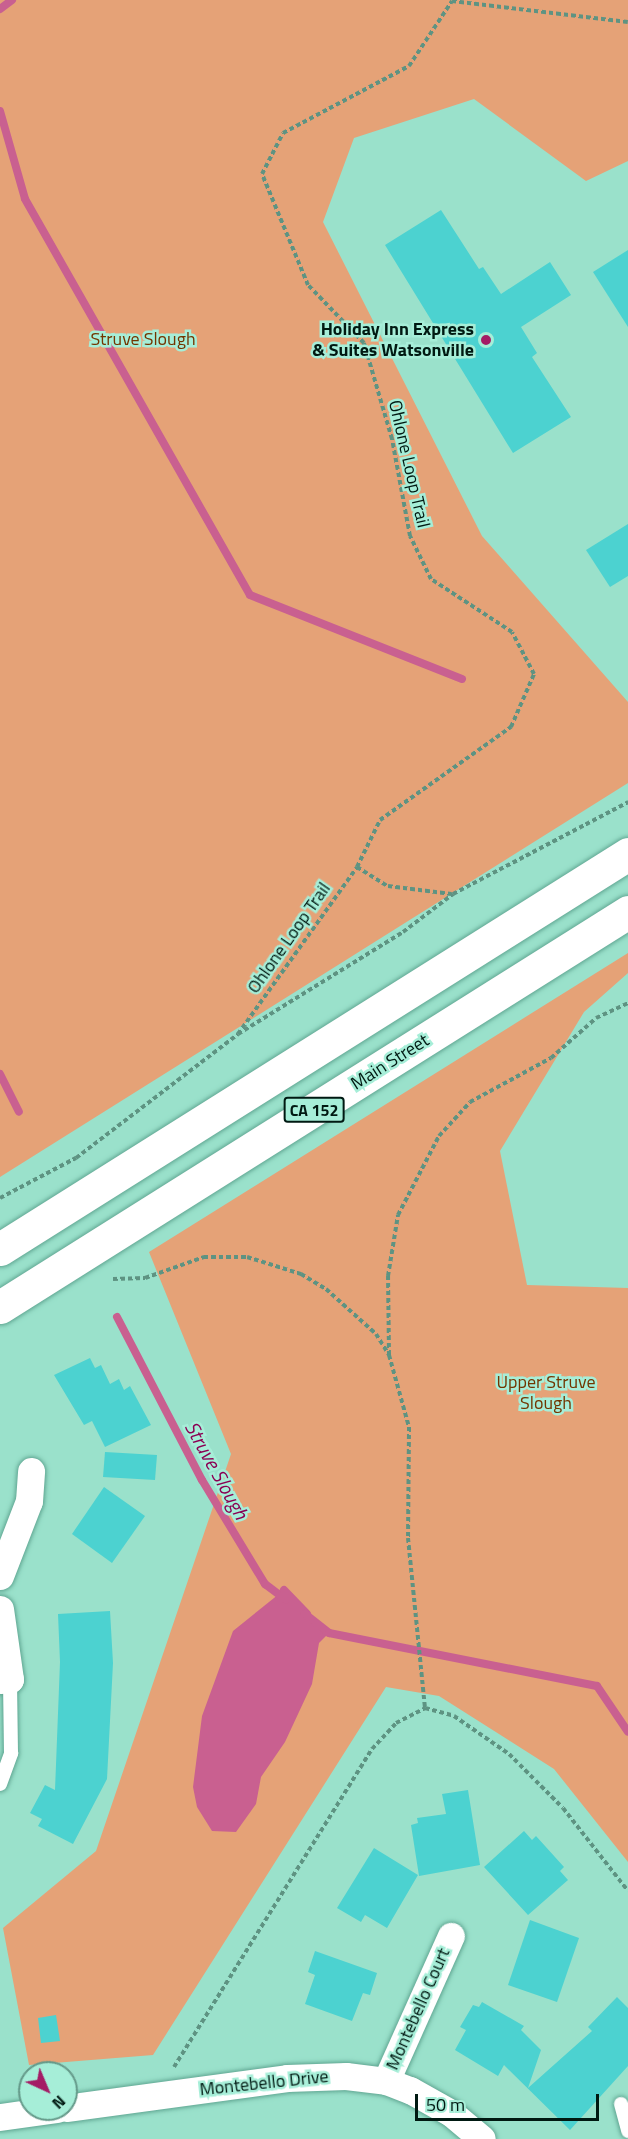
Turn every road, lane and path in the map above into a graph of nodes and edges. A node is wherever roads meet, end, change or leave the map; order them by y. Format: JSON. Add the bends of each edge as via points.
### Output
{"nodes":[{"id":1,"x":628,"y":22,"type":"edge"},
{"id":2,"x":628,"y":802,"type":"edge"},
{"id":3,"x":628,"y":854,"type":"edge"},
{"id":4,"x":357,"y":867,"type":"junction"},
{"id":5,"x":453,"y":894,"type":"junction"},
{"id":6,"x":628,"y":912,"type":"edge"},
{"id":7,"x":628,"y":1003,"type":"edge"},
{"id":8,"x":238,"y":1034,"type":"junction"},
{"id":9,"x":0,"y":1198,"type":"edge"},
{"id":10,"x":0,"y":1249,"type":"edge"},
{"id":11,"x":113,"y":1279,"type":"dead end"},
{"id":12,"x":0,"y":1307,"type":"edge"},
{"id":13,"x":389,"y":1355,"type":"junction"},
{"id":14,"x":32,"y":1471,"type":"dead end"},
{"id":15,"x":0,"y":1576,"type":"edge"},
{"id":16,"x":0,"y":1609,"type":"edge"},
{"id":17,"x":5,"y":1679,"type":"edge"},
{"id":18,"x":424,"y":1708,"type":"junction"},
{"id":19,"x":0,"y":1784,"type":"edge"},
{"id":20,"x":628,"y":1891,"type":"edge"},
{"id":21,"x":451,"y":1936,"type":"dead end"},
{"id":22,"x":386,"y":2081,"type":"junction"},
{"id":23,"x":156,"y":2095,"type":"junction"},
{"id":24,"x":621,"y":2104,"type":"dead end"},
{"id":25,"x":78,"y":2106,"type":"edge"},
{"id":26,"x":18,"y":2114,"type":"edge"},
{"id":27,"x":0,"y":2117,"type":"edge"},
{"id":28,"x":628,"y":2132,"type":"edge"},
{"id":29,"x":482,"y":2139,"type":"edge"}],
"edges":[{"from":1,"to":4,"type":"path","name":"Ohlone Loop Trail","via":[[452,1],[409,66],[283,133],[262,174],[308,285],[364,343],[393,439],[410,536],[432,579],[512,632],[534,674],[511,727],[380,820]]},
{"from":2,"to":5,"type":"path"},
{"from":3,"to":10,"type":"main road","number":"CA 152"},
{"from":4,"to":5,"type":"path","via":[[388,886]]},
{"from":4,"to":8,"type":"path","name":"Ohlone Loop Trail"},
{"from":5,"to":8,"type":"path","via":[[403,932]]},
{"from":6,"to":12,"type":"main road","name":"Main Street","number":"CA 152"},
{"from":7,"to":13,"type":"path","via":[[596,1018],[551,1058],[470,1102],[439,1137],[408,1190],[396,1224],[388,1276]]},
{"from":8,"to":9,"type":"path","via":[[76,1158]]},
{"from":11,"to":13,"type":"path","via":[[145,1278],[224,1254],[272,1263],[301,1274],[348,1305]]},
{"from":13,"to":18,"type":"path","via":[[405,1406],[411,1447],[408,1538]]},
{"from":14,"to":15,"type":"street","via":[[29,1501]]},
{"from":16,"to":17,"type":"street"},
{"from":17,"to":19,"type":"lane","via":[[11,1753]]},
{"from":18,"to":20,"type":"path","via":[[454,1716],[509,1754],[563,1808]]},
{"from":18,"to":23,"type":"path","via":[[396,1723],[372,1749]]},
{"from":21,"to":22,"type":"street","name":"Montebello Court"},
{"from":22,"to":23,"type":"street","name":"Montebello Drive","via":[[323,2075]]},
{"from":22,"to":29,"type":"street","name":"Montebello Drive","via":[[432,2100]]},
{"from":23,"to":25,"type":"street","name":"Montebello Drive"},
{"from":24,"to":28,"type":"lane"},
{"from":26,"to":27,"type":"street"}]}
